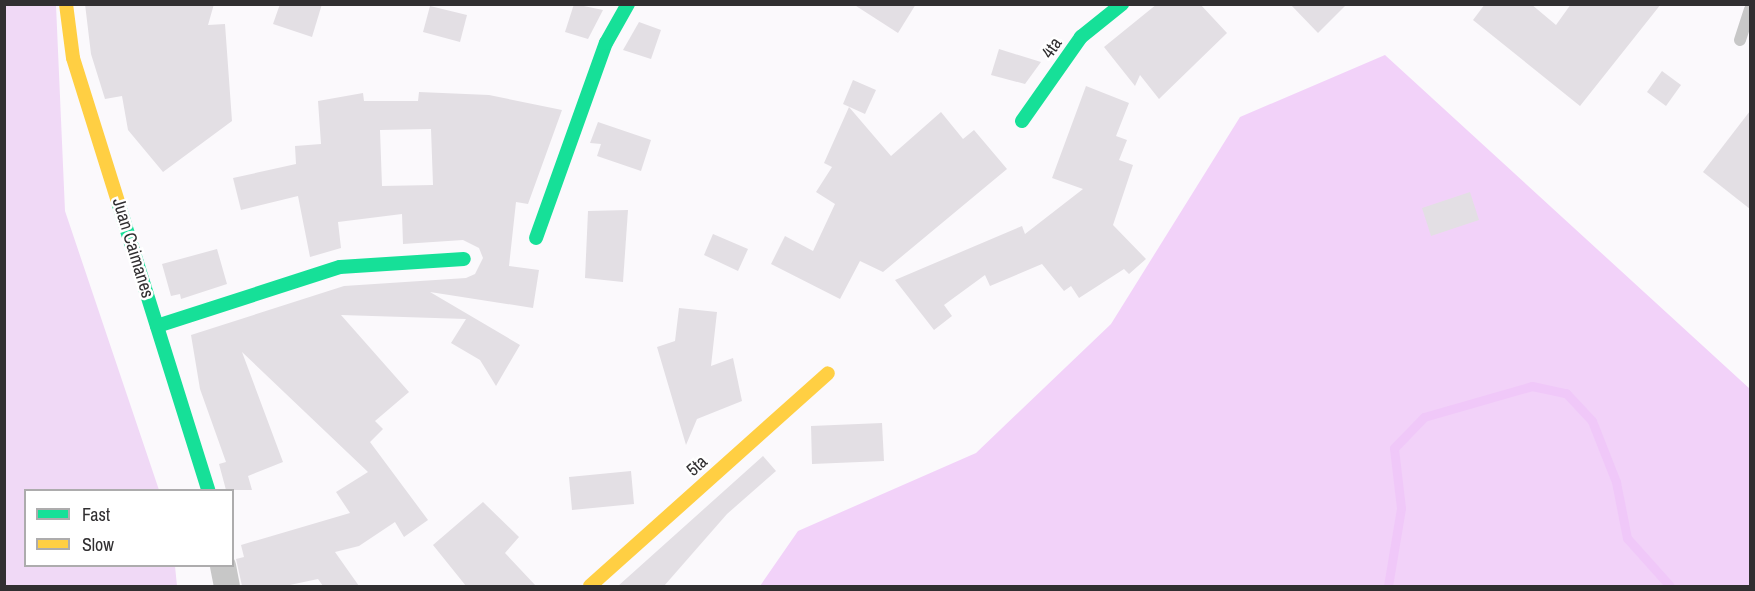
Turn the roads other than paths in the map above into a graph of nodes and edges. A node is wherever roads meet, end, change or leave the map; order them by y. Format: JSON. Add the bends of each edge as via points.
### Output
{"nodes":[{"id":1,"x":66,"y":4,"type":"edge"},
{"id":2,"x":628,"y":4,"type":"edge"},
{"id":3,"x":1122,"y":4,"type":"edge"},
{"id":4,"x":1750,"y":10,"type":"edge"},
{"id":5,"x":1740,"y":40,"type":"dead end"},
{"id":6,"x":1022,"y":121,"type":"dead end"},
{"id":7,"x":536,"y":237,"type":"dead end"},
{"id":8,"x":464,"y":259,"type":"dead end"},
{"id":9,"x":157,"y":326,"type":"junction"},
{"id":10,"x":828,"y":373,"type":"dead end"},
{"id":11,"x":208,"y":489,"type":"edge"},
{"id":12,"x":223,"y":567,"type":"edge"},
{"id":13,"x":227,"y":586,"type":"edge"},
{"id":14,"x":590,"y":586,"type":"edge"}],
"edges":[{"from":1,"to":9,"type":"street","name":"Juan Caimanes","via":[[73,58]]},
{"from":2,"to":7,"type":"street","via":[[606,43]]},
{"from":3,"to":6,"type":"street","name":"4ta","via":[[1081,37]]},
{"from":4,"to":5,"type":"lane"},
{"from":8,"to":9,"type":"street","via":[[340,267]]},
{"from":9,"to":11,"type":"street","name":"Juan Caimanes"},
{"from":10,"to":14,"type":"street","name":"5ta"},
{"from":12,"to":13,"type":"street"}]}
